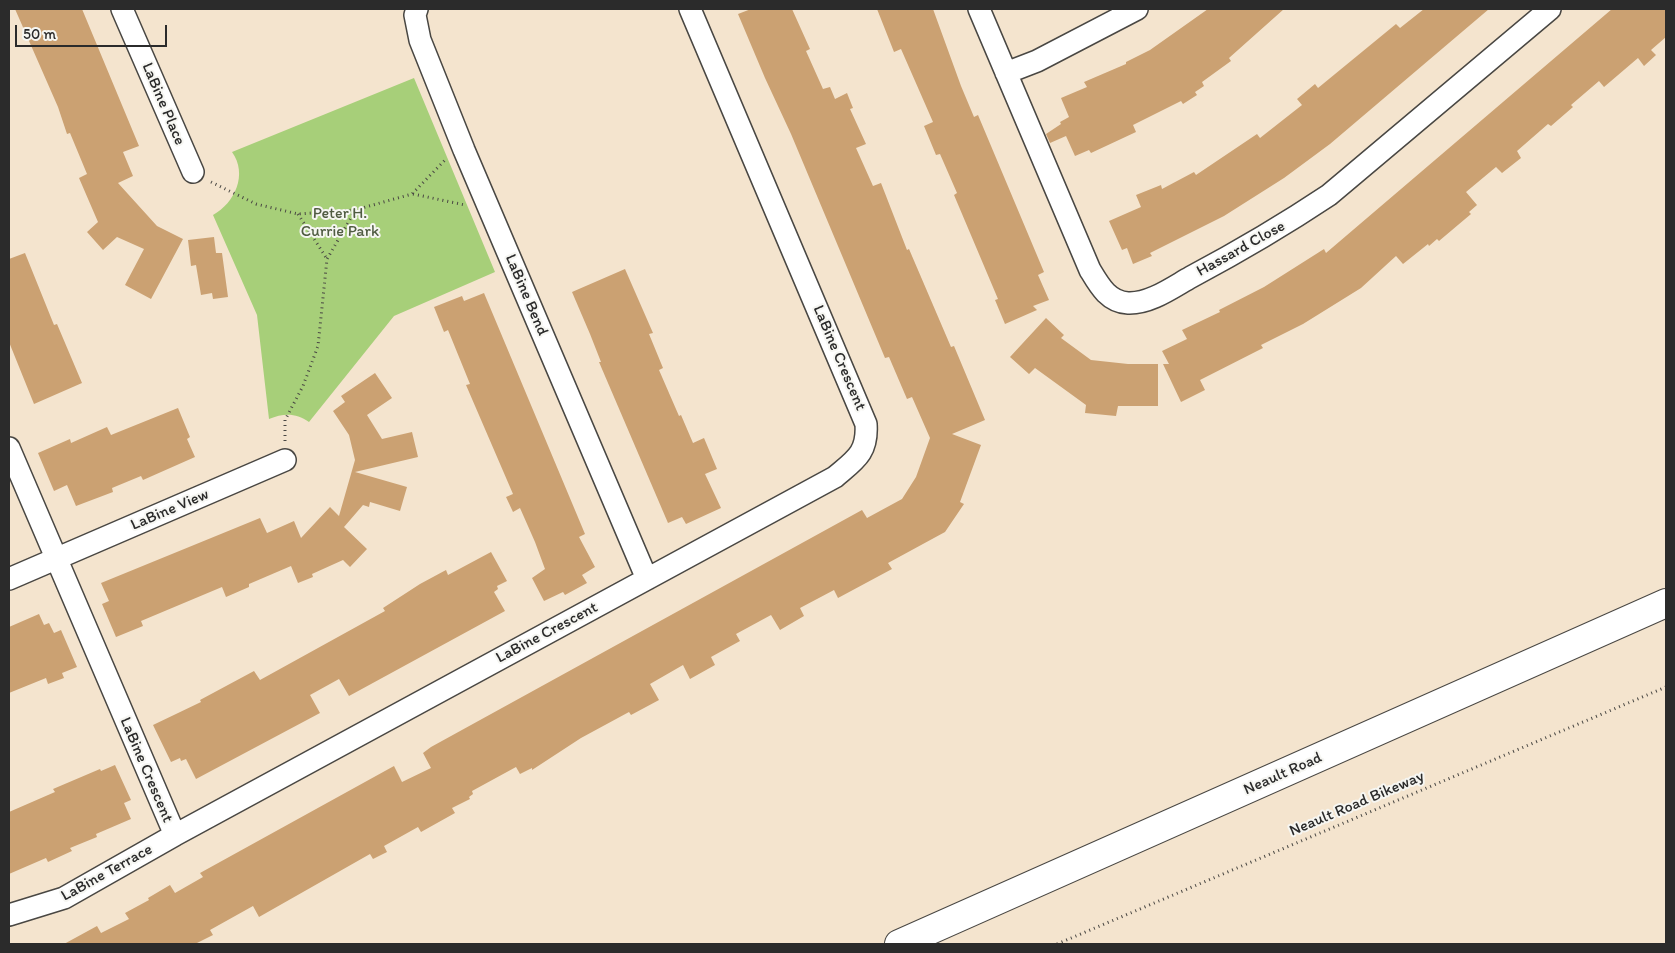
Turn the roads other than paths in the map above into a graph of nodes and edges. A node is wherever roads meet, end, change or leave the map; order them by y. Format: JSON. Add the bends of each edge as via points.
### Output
{"nodes":[{"id":1,"x":122,"y":9,"type":"edge"},
{"id":2,"x":418,"y":9,"type":"edge"},
{"id":3,"x":690,"y":9,"type":"edge"},
{"id":4,"x":979,"y":9,"type":"edge"},
{"id":5,"x":1137,"y":9,"type":"edge"},
{"id":6,"x":1550,"y":9,"type":"edge"},
{"id":7,"x":1006,"y":73,"type":"junction"},
{"id":8,"x":193,"y":172,"type":"dead end"},
{"id":9,"x":9,"y":448,"type":"edge"},
{"id":10,"x":285,"y":460,"type":"dead end"},
{"id":11,"x":56,"y":560,"type":"junction"},
{"id":12,"x":9,"y":579,"type":"edge"},
{"id":13,"x":647,"y":579,"type":"junction"},
{"id":14,"x":1666,"y":603,"type":"edge"},
{"id":15,"x":175,"y":835,"type":"junction"},
{"id":16,"x":9,"y":915,"type":"edge"},
{"id":17,"x":899,"y":944,"type":"edge"}],
"edges":[{"from":1,"to":8,"type":"street","name":"LaBine Place"},
{"from":2,"to":13,"type":"street","name":"LaBine Bend","via":[[415,15],[420,40],[464,150]]},
{"from":3,"to":13,"type":"street","name":"LaBine Crescent","via":[[856,399],[866,424],[867,440],[859,457],[835,477]]},
{"from":4,"to":7,"type":"street","name":"Hassard Close"},
{"from":5,"to":7,"type":"street","via":[[1037,61]]},
{"from":6,"to":7,"type":"street","name":"Hassard Close","via":[[1329,195],[1240,251],[1141,303],[1114,299],[1102,290],[1090,270]]},
{"from":9,"to":11,"type":"street","name":"LaBine Crescent"},
{"from":10,"to":11,"type":"street","name":"LaBine View"},
{"from":11,"to":12,"type":"street","name":"LaBine View"},
{"from":11,"to":15,"type":"street","name":"LaBine Crescent"},
{"from":13,"to":15,"type":"street","name":"LaBine Crescent"},
{"from":14,"to":17,"type":"main road","name":"Neault Road"},
{"from":15,"to":16,"type":"street","name":"LaBine Terrace","via":[[64,898]]}]}
